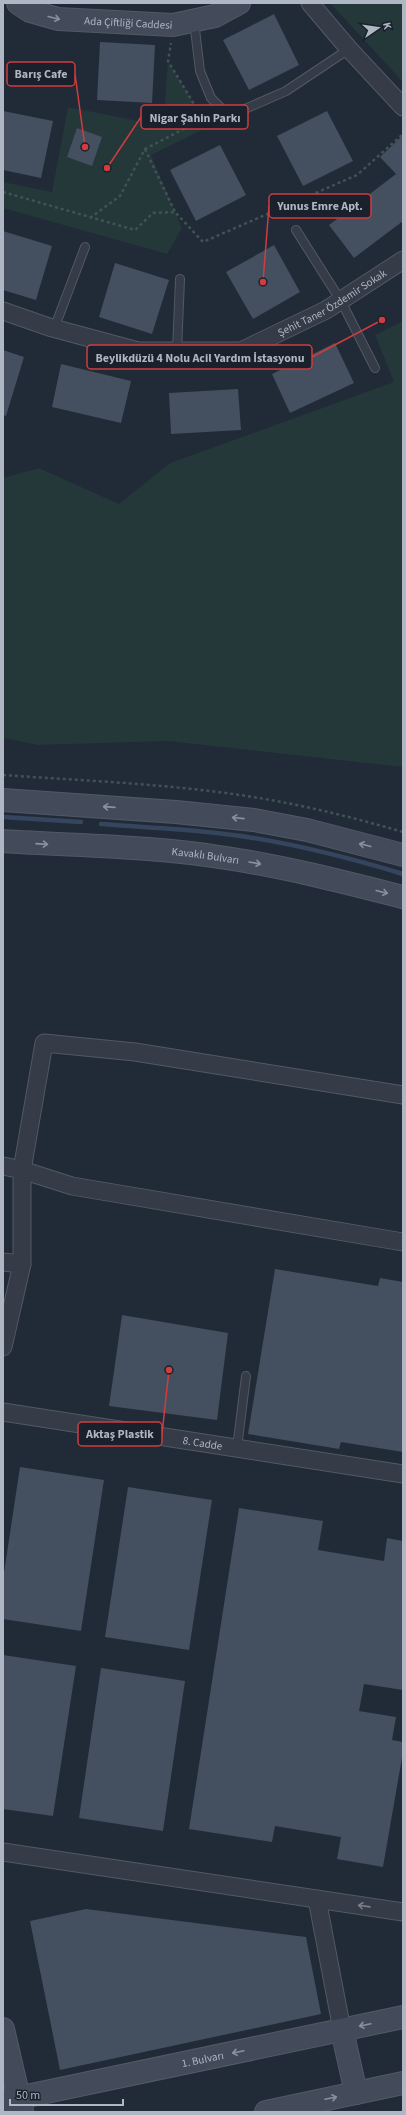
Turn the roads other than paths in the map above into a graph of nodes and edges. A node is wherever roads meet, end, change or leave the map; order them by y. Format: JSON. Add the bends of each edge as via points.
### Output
{"nodes":[{"id":1,"x":18,"y":3,"type":"edge"},
{"id":2,"x":239,"y":3,"type":"edge"},
{"id":3,"x":310,"y":3,"type":"edge"},
{"id":4,"x":183,"y":22,"type":"junction"},
{"id":5,"x":349,"y":49,"type":"junction"},
{"id":6,"x":403,"y":107,"type":"edge"},
{"id":7,"x":296,"y":230,"type":"dead end"},
{"id":8,"x":85,"y":247,"type":"dead end"},
{"id":9,"x":403,"y":260,"type":"edge"},
{"id":10,"x":180,"y":279,"type":"dead end"},
{"id":11,"x":341,"y":301,"type":"junction"},
{"id":12,"x":3,"y":311,"type":"edge"},
{"id":13,"x":54,"y":329,"type":"junction"},
{"id":14,"x":177,"y":351,"type":"junction"},
{"id":15,"x":375,"y":368,"type":"dead end"},
{"id":16,"x":3,"y":800,"type":"edge"},
{"id":17,"x":3,"y":840,"type":"edge"},
{"id":18,"x":403,"y":855,"type":"edge"},
{"id":19,"x":403,"y":897,"type":"edge"},
{"id":20,"x":403,"y":1095,"type":"edge"},
{"id":21,"x":3,"y":1166,"type":"edge"},
{"id":22,"x":22,"y":1170,"type":"junction"},
{"id":23,"x":403,"y":1242,"type":"edge"},
{"id":24,"x":3,"y":1262,"type":"edge"},
{"id":25,"x":22,"y":1264,"type":"junction"},
{"id":26,"x":3,"y":1346,"type":"edge"},
{"id":27,"x":246,"y":1376,"type":"dead end"},
{"id":28,"x":3,"y":1412,"type":"edge"},
{"id":29,"x":237,"y":1448,"type":"junction"},
{"id":30,"x":403,"y":1474,"type":"edge"},
{"id":31,"x":3,"y":1852,"type":"edge"},
{"id":32,"x":317,"y":1899,"type":"junction"},
{"id":33,"x":403,"y":1912,"type":"edge"},
{"id":34,"x":403,"y":2017,"type":"edge"},
{"id":35,"x":3,"y":2029,"type":"edge"},
{"id":36,"x":342,"y":2030,"type":"junction"},
{"id":37,"x":403,"y":2083,"type":"edge"},
{"id":38,"x":356,"y":2093,"type":"junction"},
{"id":39,"x":15,"y":2104,"type":"edge"},
{"id":40,"x":304,"y":2108,"type":"edge"},
{"id":41,"x":268,"y":2112,"type":"edge"}],
"edges":[{"from":1,"to":4,"type":"main road","name":"Ada Çiftliği Caddesi","one_way":true,"via":[[30,11],[58,19]]},
{"from":2,"to":4,"type":"main road","name":"Ada Çiftliği Caddesi","via":[[215,16]]},
{"from":3,"to":5,"type":"street"},
{"from":4,"to":5,"type":"lane","via":[[211,98],[229,116],[286,91]]},
{"from":5,"to":6,"type":"street"},
{"from":7,"to":11,"type":"lane"},
{"from":8,"to":13,"type":"lane"},
{"from":9,"to":11,"type":"street","name":"Şehit Taner Özdemir Sokak"},
{"from":10,"to":14,"type":"lane"},
{"from":11,"to":14,"type":"street","name":"Şehit Taner Özdemir Sokak","via":[[241,351]]},
{"from":11,"to":15,"type":"lane"},
{"from":12,"to":13,"type":"street","name":"Şehit Taner Özdemir Sokak"},
{"from":13,"to":14,"type":"street","name":"Şehit Taner Özdemir Sokak","via":[[138,351]]},
{"from":18,"to":16,"type":"main road","one_way":true,"via":[[308,830],[254,820]]},
{"from":17,"to":19,"type":"main road","name":"Kavaklı Bulvarı","one_way":true,"via":[[225,858],[275,866]]},
{"from":20,"to":22,"type":"street","via":[[135,1052],[44,1043]]},
{"from":21,"to":22,"type":"street"},
{"from":22,"to":23,"type":"street","via":[[72,1186]]},
{"from":22,"to":25,"type":"street"},
{"from":24,"to":25,"type":"street"},
{"from":25,"to":26,"type":"street"},
{"from":27,"to":29,"type":"lane"},
{"from":28,"to":29,"type":"street","name":"8. Cadde"},
{"from":29,"to":30,"type":"street","name":"8. Cadde"},
{"from":31,"to":32,"type":"street"},
{"from":33,"to":32,"type":"street","one_way":true},
{"from":32,"to":36,"type":"street"},
{"from":34,"to":36,"type":"main road","name":"1. Bulvarı","one_way":true},
{"from":35,"to":39,"type":"main road"},
{"from":36,"to":38,"type":"main road"},
{"from":36,"to":39,"type":"main road","name":"1. Bulvarı","one_way":true},
{"from":37,"to":38,"type":"main road"},
{"from":40,"to":38,"type":"main road","one_way":true},
{"from":40,"to":41,"type":"main road"}]}
